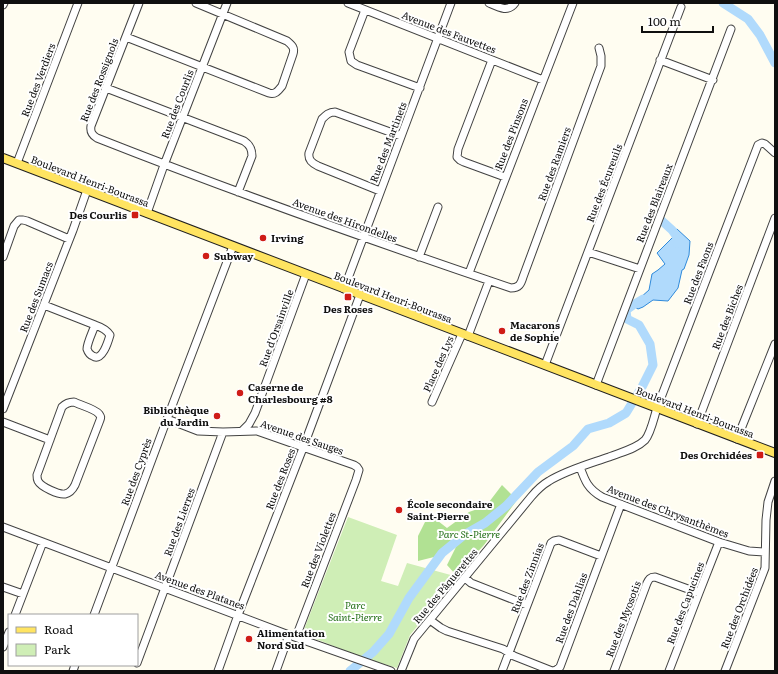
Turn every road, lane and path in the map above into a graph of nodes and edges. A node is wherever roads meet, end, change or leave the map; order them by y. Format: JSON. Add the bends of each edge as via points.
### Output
{"nodes":[{"id":1,"x":78,"y":3,"type":"edge"},
{"id":2,"x":139,"y":3,"type":"edge"},
{"id":3,"x":196,"y":3,"type":"edge"},
{"id":4,"x":227,"y":3,"type":"edge"},
{"id":5,"x":348,"y":3,"type":"edge"},
{"id":6,"x":451,"y":3,"type":"edge"},
{"id":7,"x":489,"y":3,"type":"edge"},
{"id":8,"x":515,"y":3,"type":"edge"},
{"id":9,"x":573,"y":3,"type":"edge"},
{"id":10,"x":681,"y":7,"type":"dead end"},
{"id":11,"x":365,"y":10,"type":"junction"},
{"id":12,"x":222,"y":14,"type":"junction"},
{"id":13,"x":732,"y":29,"type":"dead end"},
{"id":14,"x":126,"y":37,"type":"junction"},
{"id":15,"x":438,"y":39,"type":"junction"},
{"id":16,"x":600,"y":48,"type":"dead end"},
{"id":17,"x":492,"y":60,"type":"junction"},
{"id":18,"x":660,"y":60,"type":"junction"},
{"id":19,"x":202,"y":67,"type":"junction"},
{"id":20,"x":543,"y":80,"type":"junction"},
{"id":21,"x":713,"y":80,"type":"junction"},
{"id":22,"x":106,"y":88,"type":"junction"},
{"id":23,"x":420,"y":88,"type":"junction"},
{"id":24,"x":183,"y":118,"type":"junction"},
{"id":25,"x":400,"y":136,"type":"junction"},
{"id":26,"x":775,"y":153,"type":"edge"},
{"id":27,"x":3,"y":158,"type":"edge"},
{"id":28,"x":17,"y":163,"type":"junction"},
{"id":29,"x":164,"y":165,"type":"junction"},
{"id":30,"x":505,"y":178,"type":"junction"},
{"id":31,"x":87,"y":190,"type":"junction"},
{"id":32,"x":380,"y":191,"type":"junction"},
{"id":33,"x":238,"y":192,"type":"junction"},
{"id":34,"x":438,"y":207,"type":"dead end"},
{"id":35,"x":147,"y":213,"type":"junction"},
{"id":36,"x":775,"y":218,"type":"edge"},
{"id":37,"x":363,"y":237,"type":"junction"},
{"id":38,"x":69,"y":239,"type":"junction"},
{"id":39,"x":233,"y":246,"type":"junction"},
{"id":40,"x":588,"y":252,"type":"junction"},
{"id":41,"x":3,"y":257,"type":"edge"},
{"id":42,"x":419,"y":257,"type":"junction"},
{"id":43,"x":640,"y":269,"type":"junction"},
{"id":44,"x":468,"y":273,"type":"junction"},
{"id":45,"x":306,"y":274,"type":"junction"},
{"id":46,"x":489,"y":281,"type":"junction"},
{"id":47,"x":519,"y":286,"type":"joint"},
{"id":48,"x":344,"y":289,"type":"junction"},
{"id":49,"x":360,"y":295,"type":"junction"},
{"id":50,"x":44,"y":305,"type":"junction"},
{"id":51,"x":95,"y":325,"type":"dead end"},
{"id":52,"x":465,"y":335,"type":"junction"},
{"id":53,"x":775,"y":344,"type":"edge"},
{"id":54,"x":544,"y":365,"type":"junction"},
{"id":55,"x":596,"y":385,"type":"junction"},
{"id":56,"x":432,"y":402,"type":"dead end"},
{"id":57,"x":657,"y":408,"type":"junction"},
{"id":58,"x":3,"y":409,"type":"edge"},
{"id":59,"x":167,"y":419,"type":"junction"},
{"id":60,"x":3,"y":422,"type":"edge"},
{"id":61,"x":697,"y":424,"type":"junction"},
{"id":62,"x":242,"y":431,"type":"junction"},
{"id":63,"x":223,"y":432,"type":"junction"},
{"id":64,"x":737,"y":439,"type":"junction"},
{"id":65,"x":50,"y":440,"type":"junction"},
{"id":66,"x":303,"y":448,"type":"junction"},
{"id":67,"x":775,"y":453,"type":"edge"},
{"id":68,"x":580,"y":467,"type":"junction"},
{"id":69,"x":359,"y":470,"type":"joint"},
{"id":70,"x":775,"y":481,"type":"edge"},
{"id":71,"x":621,"y":504,"type":"junction"},
{"id":72,"x":3,"y":527,"type":"edge"},
{"id":73,"x":43,"y":542,"type":"junction"},
{"id":74,"x":719,"y":542,"type":"junction"},
{"id":75,"x":765,"y":552,"type":"junction"},
{"id":76,"x":601,"y":556,"type":"junction"},
{"id":77,"x":111,"y":568,"type":"junction"},
{"id":78,"x":465,"y":578,"type":"junction"},
{"id":79,"x":3,"y":586,"type":"edge"},
{"id":80,"x":165,"y":588,"type":"junction"},
{"id":81,"x":699,"y":593,"type":"junction"},
{"id":82,"x":24,"y":594,"type":"junction"},
{"id":83,"x":527,"y":605,"type":"junction"},
{"id":84,"x":16,"y":614,"type":"edge"},
{"id":85,"x":94,"y":614,"type":"edge"},
{"id":86,"x":238,"y":615,"type":"junction"},
{"id":87,"x":430,"y":620,"type":"junction"},
{"id":88,"x":8,"y":634,"type":"edge"},
{"id":89,"x":293,"y":636,"type":"junction"},
{"id":90,"x":3,"y":645,"type":"edge"},
{"id":91,"x":509,"y":652,"type":"junction"},
{"id":92,"x":138,"y":661,"type":"edge"},
{"id":93,"x":218,"y":671,"type":"edge"},
{"id":94,"x":276,"y":671,"type":"edge"},
{"id":95,"x":391,"y":671,"type":"edge"},
{"id":96,"x":401,"y":671,"type":"edge"},
{"id":97,"x":502,"y":671,"type":"edge"},
{"id":98,"x":614,"y":671,"type":"edge"},
{"id":99,"x":669,"y":671,"type":"edge"},
{"id":100,"x":726,"y":671,"type":"edge"}],
"edges":[{"from":1,"to":28,"type":"street","name":"Rue des Verdiers"},
{"from":2,"to":14,"type":"street","name":"Rue des Rossignols"},
{"from":3,"to":12,"type":"street"},
{"from":4,"to":12,"type":"street","name":"Rue des Courlis"},
{"from":5,"to":11,"type":"street","name":"Avenue des Fauvettes"},
{"from":6,"to":15,"type":"street","name":"Rue des Martinets"},
{"from":7,"to":8,"type":"street","via":[[504,9]]},
{"from":9,"to":20,"type":"street","name":"Rue des Pinsons"},
{"from":10,"to":18,"type":"street","name":"Rue des Écureuils"},
{"from":11,"to":15,"type":"street","name":"Avenue des Fauvettes"},
{"from":11,"to":23,"type":"street","via":[[349,52],[351,61]]},
{"from":12,"to":19,"type":"street","name":"Rue des Courlis"},
{"from":12,"to":19,"type":"street","via":[[287,41],[293,46],[294,50],[282,86],[276,93],[269,94]]},
{"from":13,"to":21,"type":"street","name":"Rue des Blaireaux"},
{"from":14,"to":19,"type":"street"},
{"from":14,"to":22,"type":"street","name":"Rue des Rossignols"},
{"from":15,"to":17,"type":"street","name":"Avenue des Fauvettes"},
{"from":15,"to":23,"type":"street","name":"Rue des Martinets"},
{"from":16,"to":47,"type":"street","name":"Rue des Ramiers","via":[[601,66]]},
{"from":17,"to":20,"type":"street","name":"Avenue des Fauvettes"},
{"from":17,"to":30,"type":"street","via":[[457,157]]},
{"from":18,"to":21,"type":"street"},
{"from":18,"to":40,"type":"street","name":"Rue des Écureuils"},
{"from":19,"to":24,"type":"street","name":"Rue des Courlis"},
{"from":20,"to":30,"type":"street","name":"Rue des Pinsons"},
{"from":21,"to":43,"type":"street","name":"Rue des Blaireaux"},
{"from":22,"to":24,"type":"street"},
{"from":22,"to":29,"type":"street","name":"Rue des Rossignols","via":[[91,126],[91,133],[97,138]]},
{"from":23,"to":25,"type":"street","name":"Rue des Martinets"},
{"from":24,"to":29,"type":"street","name":"Rue des Courlis"},
{"from":24,"to":33,"type":"street","via":[[248,144],[252,156]]},
{"from":25,"to":32,"type":"street","name":"Rue des Martinets"},
{"from":25,"to":32,"type":"street","via":[[332,112],[322,120],[309,153],[310,161],[318,166]]},
{"from":26,"to":57,"type":"street","name":"Rue des Faons","via":[[762,143],[758,145]]},
{"from":27,"to":28,"type":"main road","name":"Boulevard Henri-Bourassa"},
{"from":28,"to":31,"type":"main road","name":"Boulevard Henri-Bourassa"},
{"from":29,"to":33,"type":"street","name":"Avenue des Hirondelles"},
{"from":29,"to":35,"type":"street","name":"Rue des Courlis"},
{"from":30,"to":44,"type":"street","name":"Rue des Pinsons"},
{"from":31,"to":35,"type":"main road","name":"Boulevard Henri-Bourassa"},
{"from":31,"to":38,"type":"street","name":"Rue des Sumacs"},
{"from":32,"to":37,"type":"street","name":"Rue des Martinets"},
{"from":33,"to":37,"type":"street","name":"Avenue des Hirondelles"},
{"from":34,"to":42,"type":"street"},
{"from":35,"to":39,"type":"main road","name":"Boulevard Henri-Bourassa"},
{"from":36,"to":61,"type":"street","name":"Rue des Biches"},
{"from":37,"to":42,"type":"street","name":"Avenue des Hirondelles"},
{"from":37,"to":48,"type":"street","name":"Rue des Martinets"},
{"from":38,"to":41,"type":"street","via":[[19,220],[14,226]]},
{"from":38,"to":50,"type":"street","name":"Rue des Sumacs"},
{"from":39,"to":45,"type":"main road","name":"Boulevard Henri-Bourassa"},
{"from":39,"to":59,"type":"street","name":"Rue des Cyprès"},
{"from":40,"to":43,"type":"street"},
{"from":40,"to":54,"type":"street","name":"Rue des Écureuils"},
{"from":42,"to":44,"type":"street","name":"Avenue des Hirondelles"},
{"from":43,"to":55,"type":"street","name":"Rue des Blaireaux"},
{"from":44,"to":46,"type":"street","name":"Avenue des Hirondelles"},
{"from":45,"to":48,"type":"main road","name":"Boulevard Henri-Bourassa"},
{"from":45,"to":62,"type":"street","name":"Rue d'Orsainville","via":[[255,413]]},
{"from":46,"to":47,"type":"street","name":"Avenue des Hirondelles","via":[[511,288]]},
{"from":46,"to":52,"type":"street","name":"Place des Lys"},
{"from":48,"to":49,"type":"main road","name":"Boulevard Henri-Bourassa"},
{"from":49,"to":52,"type":"main road","name":"Boulevard Henri-Bourassa"},
{"from":49,"to":66,"type":"street","name":"Rue des Roses"},
{"from":50,"to":51,"type":"street"},
{"from":50,"to":58,"type":"street","name":"Rue des Sumacs"},
{"from":52,"to":54,"type":"main road","name":"Boulevard Henri-Bourassa"},
{"from":52,"to":56,"type":"street","name":"Place des Lys"},
{"from":53,"to":64,"type":"street"},
{"from":54,"to":55,"type":"main road","name":"Boulevard Henri-Bourassa"},
{"from":55,"to":57,"type":"main road","name":"Boulevard Henri-Bourassa"},
{"from":57,"to":61,"type":"main road","name":"Boulevard Henri-Bourassa"},
{"from":57,"to":68,"type":"street","name":"Rue des Pâquerettes","via":[[649,434],[644,441]]},
{"from":59,"to":63,"type":"street","name":"Avenue des Sauges","via":[[198,430]]},
{"from":59,"to":77,"type":"street","name":"Rue des Cyprès"},
{"from":60,"to":65,"type":"street"},
{"from":61,"to":64,"type":"main road","name":"Boulevard Henri-Bourassa"},
{"from":62,"to":63,"type":"street","name":"Avenue des Sauges"},
{"from":62,"to":66,"type":"street","name":"Avenue des Sauges","via":[[257,431]]},
{"from":63,"to":80,"type":"street","name":"Rue des Lierres"},
{"from":64,"to":67,"type":"main road","name":"Boulevard Henri-Bourassa"},
{"from":65,"to":65,"type":"street","via":[[37,475],[38,482],[65,494],[75,485],[100,414],[74,402],[65,404]]},
{"from":66,"to":69,"type":"street","name":"Avenue des Sauges","via":[[354,465]]},
{"from":66,"to":86,"type":"street","name":"Rue des Roses"},
{"from":68,"to":71,"type":"street","name":"Avenue des Chrysanthèmes","via":[[585,482],[594,493]]},
{"from":68,"to":78,"type":"street","name":"Rue des Pâquerettes","via":[[556,477],[540,488]]},
{"from":69,"to":89,"type":"street","name":"Rue des Violettes"},
{"from":70,"to":75,"type":"street","name":"Rue des Orchidées","via":[[768,502]]},
{"from":71,"to":74,"type":"street","name":"Avenue des Chrysanthèmes"},
{"from":71,"to":76,"type":"street","name":"Rue des Dahlias"},
{"from":72,"to":73,"type":"street","name":"Avenue des Platanes"},
{"from":73,"to":77,"type":"street","name":"Avenue des Platanes"},
{"from":73,"to":82,"type":"street"},
{"from":74,"to":75,"type":"street","name":"Avenue des Chrysanthèmes","via":[[749,551]]},
{"from":74,"to":81,"type":"street","name":"Rue des Capucines"},
{"from":75,"to":100,"type":"street","name":"Rue des Orchidées","via":[[765,568]]},
{"from":76,"to":83,"type":"street","name":"Rue des Zinnias","via":[[559,540],[554,541]]},
{"from":76,"to":91,"type":"street","name":"Rue des Dahlias","via":[[560,667],[552,671]]},
{"from":77,"to":80,"type":"street","name":"Avenue des Platanes"},
{"from":77,"to":85,"type":"street","name":"Rue des Cyprès"},
{"from":78,"to":83,"type":"street","via":[[471,583]]},
{"from":78,"to":87,"type":"street","name":"Rue des Pâquerettes"},
{"from":79,"to":82,"type":"street"},
{"from":80,"to":86,"type":"street","name":"Avenue des Platanes"},
{"from":80,"to":92,"type":"street","name":"Rue des Lierres"},
{"from":81,"to":98,"type":"street","name":"Rue des Myosotis","via":[[655,577],[649,579]]},
{"from":81,"to":99,"type":"street","name":"Rue des Capucines"},
{"from":82,"to":84,"type":"street"},
{"from":83,"to":91,"type":"street","name":"Rue des Zinnias"},
{"from":86,"to":89,"type":"street","name":"Avenue des Platanes"},
{"from":86,"to":93,"type":"street","name":"Rue des Roses"},
{"from":87,"to":91,"type":"street","via":[[447,631]]},
{"from":87,"to":96,"type":"street","name":"Rue des Pâquerettes","via":[[414,639]]},
{"from":88,"to":90,"type":"street"},
{"from":89,"to":94,"type":"street","name":"Rue des Violettes"},
{"from":89,"to":95,"type":"street","name":"Avenue des Platanes"},
{"from":91,"to":97,"type":"street","name":"Rue des Zinnias"}]}
